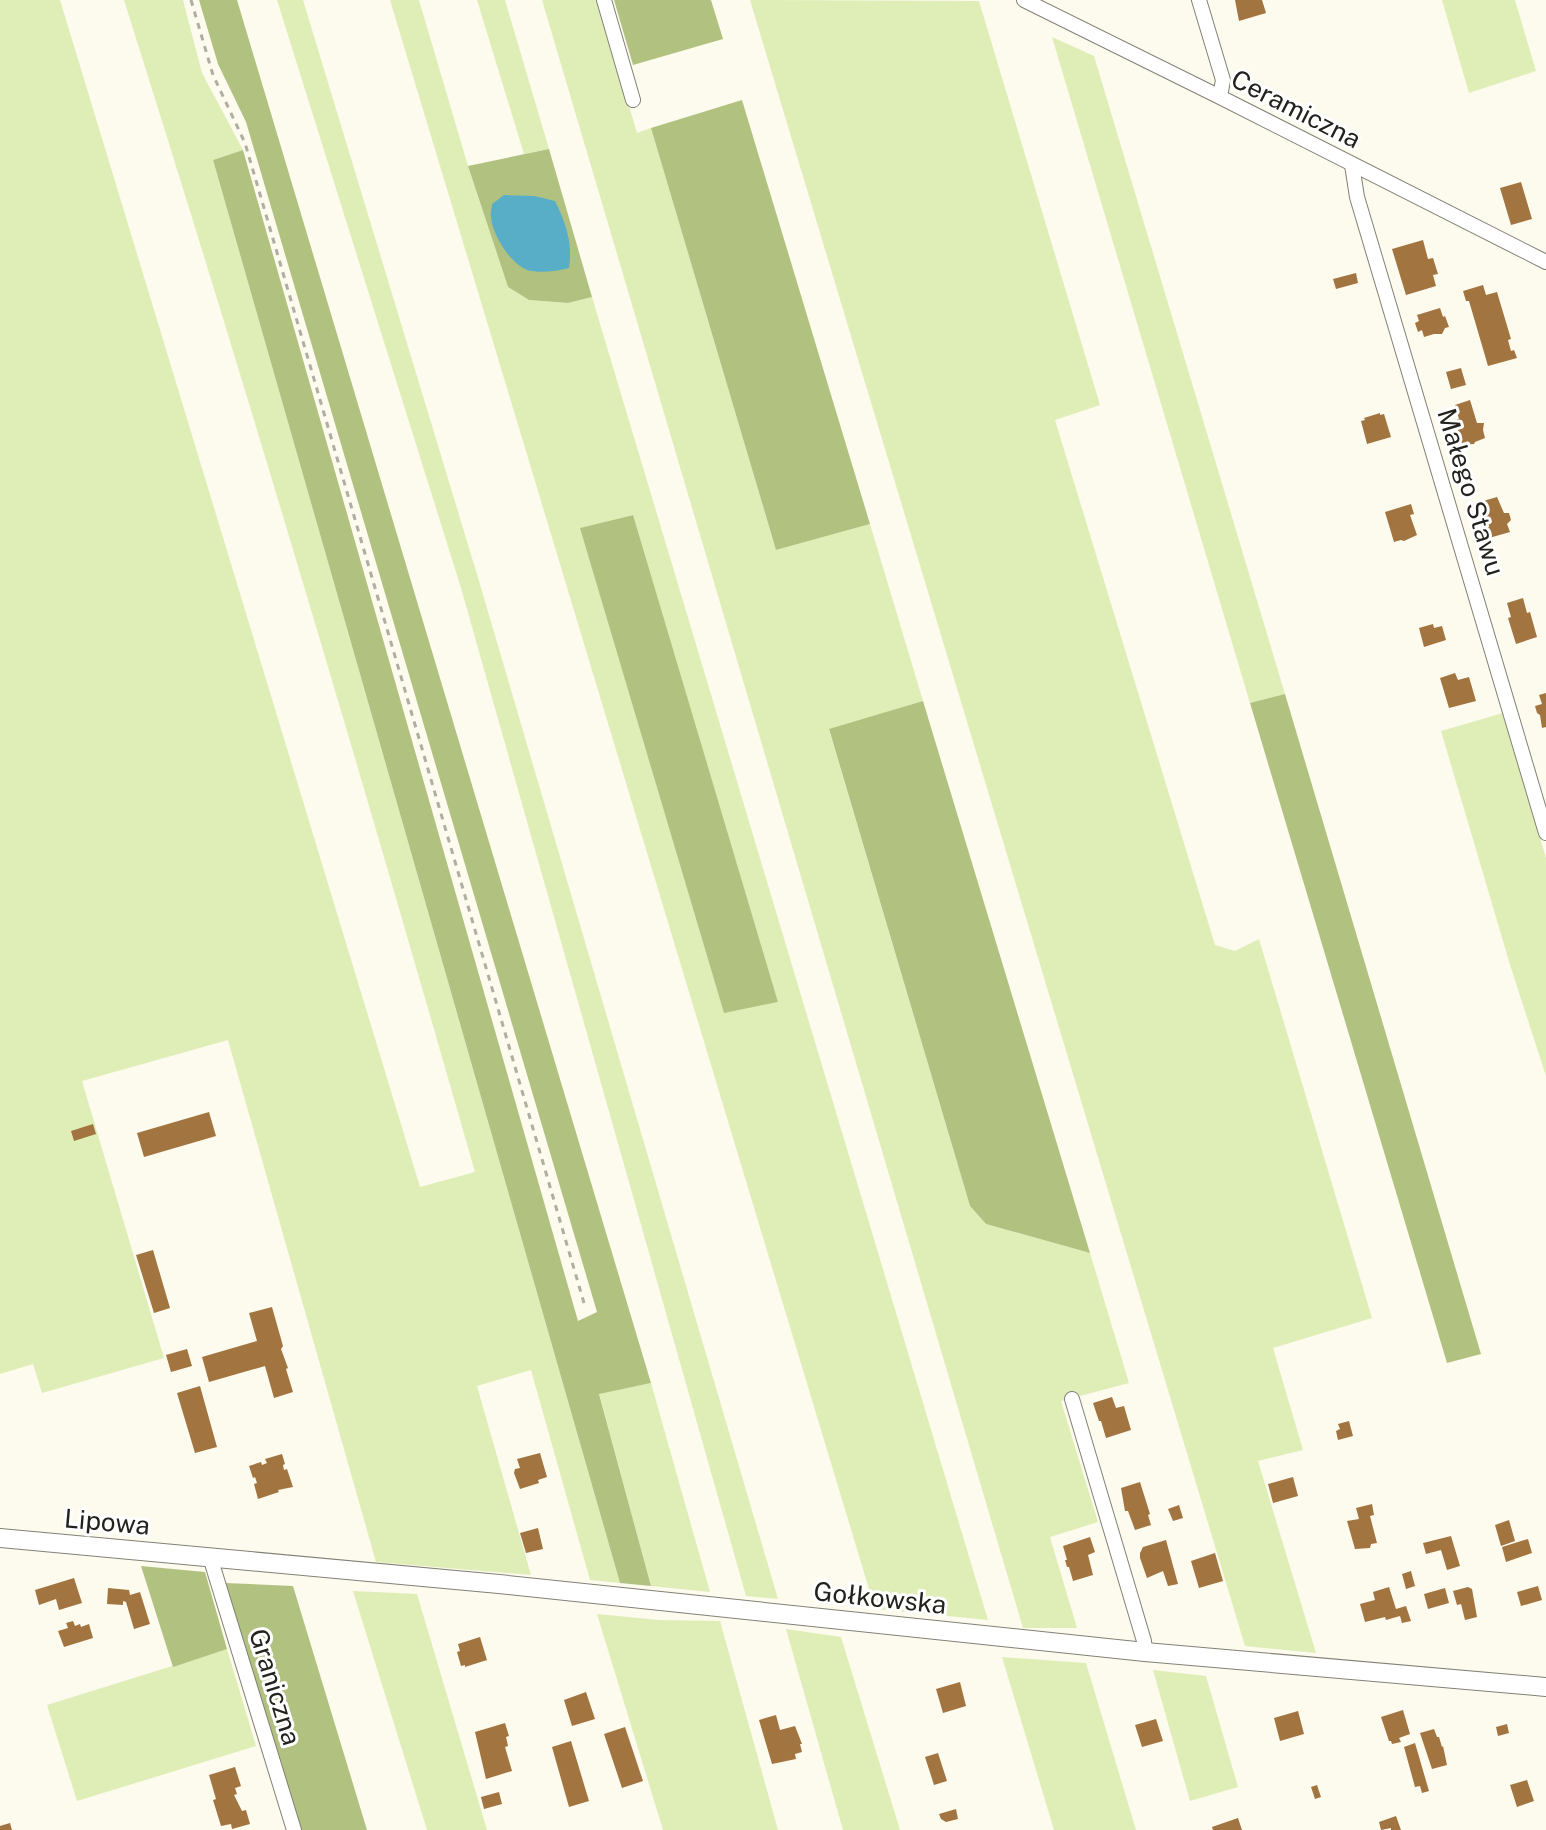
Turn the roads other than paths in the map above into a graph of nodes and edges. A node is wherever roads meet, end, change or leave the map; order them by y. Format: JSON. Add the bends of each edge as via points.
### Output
{"nodes":[{"id":1,"x":604,"y":0,"type":"edge"},
{"id":2,"x":1024,"y":0,"type":"edge"},
{"id":3,"x":1199,"y":0,"type":"edge"},
{"id":4,"x":1220,"y":97,"type":"junction"},
{"id":5,"x":633,"y":100,"type":"dead end"},
{"id":6,"x":1352,"y":165,"type":"junction"},
{"id":7,"x":1546,"y":262,"type":"edge"},
{"id":8,"x":1546,"y":833,"type":"edge"},
{"id":9,"x":1072,"y":1399,"type":"dead end"},
{"id":10,"x":0,"y":1538,"type":"edge"},
{"id":11,"x":210,"y":1557,"type":"junction"},
{"id":12,"x":1145,"y":1652,"type":"junction"},
{"id":13,"x":1546,"y":1687,"type":"edge"},
{"id":14,"x":294,"y":1830,"type":"edge"}],
"edges":[{"from":1,"to":5,"type":"street"},
{"from":2,"to":4,"type":"street","name":"Ceramiczna"},
{"from":3,"to":4,"type":"street","via":[[1223,80]]},
{"from":4,"to":6,"type":"street","name":"Ceramiczna"},
{"from":6,"to":7,"type":"street","name":"Ceramiczna"},
{"from":6,"to":8,"type":"street","name":"Małego Stawu","via":[[1357,197]]},
{"from":9,"to":12,"type":"street"},
{"from":10,"to":11,"type":"street","name":"Lipowa"},
{"from":11,"to":12,"type":"street","name":"Gołkowska"},
{"from":11,"to":14,"type":"street","name":"Graniczna"},
{"from":12,"to":13,"type":"street","name":"Gołkowska"}]}
